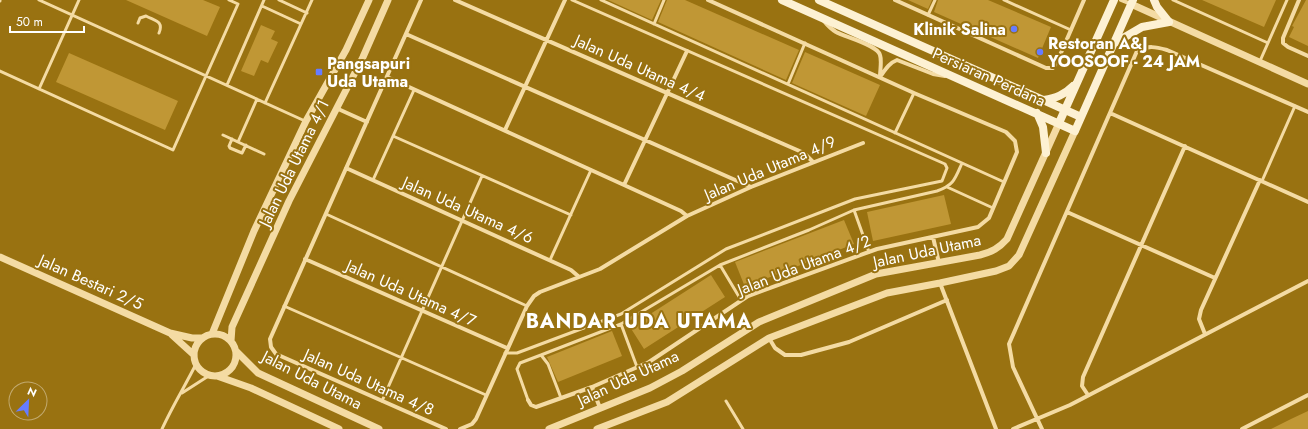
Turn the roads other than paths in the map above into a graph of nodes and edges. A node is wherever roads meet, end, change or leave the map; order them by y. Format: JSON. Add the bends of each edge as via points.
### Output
{"nodes":[{"id":1,"x":39,"y":0,"type":"edge"},
{"id":2,"x":79,"y":0,"type":"edge"},
{"id":3,"x":229,"y":0,"type":"edge"},
{"id":4,"x":264,"y":0,"type":"edge"},
{"id":5,"x":279,"y":0,"type":"edge"},
{"id":6,"x":312,"y":0,"type":"edge"},
{"id":7,"x":369,"y":0,"type":"edge"},
{"id":8,"x":388,"y":0,"type":"edge"},
{"id":9,"x":421,"y":0,"type":"edge"},
{"id":10,"x":455,"y":0,"type":"edge"},
{"id":11,"x":565,"y":0,"type":"edge"},
{"id":12,"x":572,"y":0,"type":"edge"},
{"id":13,"x":601,"y":0,"type":"edge"},
{"id":14,"x":664,"y":0,"type":"edge"},
{"id":15,"x":708,"y":0,"type":"edge"},
{"id":16,"x":782,"y":0,"type":"edge"},
{"id":17,"x":819,"y":0,"type":"edge"},
{"id":18,"x":895,"y":0,"type":"edge"},
{"id":19,"x":935,"y":0,"type":"edge"},
{"id":20,"x":1004,"y":0,"type":"edge"},
{"id":21,"x":1084,"y":0,"type":"edge"},
{"id":22,"x":1114,"y":0,"type":"edge"},
{"id":23,"x":1121,"y":0,"type":"edge"},
{"id":24,"x":1154,"y":0,"type":"edge"},
{"id":25,"x":1173,"y":0,"type":"edge"},
{"id":26,"x":1287,"y":0,"type":"edge"},
{"id":27,"x":1299,"y":0,"type":"edge"},
{"id":28,"x":1132,"y":2,"type":"edge"},
{"id":29,"x":262,"y":6,"type":"junction"},
{"id":30,"x":306,"y":13,"type":"junction"},
{"id":31,"x":72,"y":15,"type":"junction"},
{"id":32,"x":928,"y":15,"type":"junction"},
{"id":33,"x":819,"y":16,"type":"junction"},
{"id":34,"x":1169,"y":22,"type":"junction"},
{"id":35,"x":138,"y":23,"type":"dead end"},
{"id":36,"x":301,"y":24,"type":"junction"},
{"id":37,"x":654,"y":24,"type":"junction"},
{"id":38,"x":1071,"y":30,"type":"junction"},
{"id":39,"x":159,"y":33,"type":"dead end"},
{"id":40,"x":406,"y":34,"type":"junction"},
{"id":41,"x":547,"y":40,"type":"junction"},
{"id":42,"x":805,"y":43,"type":"junction"},
{"id":43,"x":1268,"y":43,"type":"junction"},
{"id":44,"x":1114,"y":44,"type":"junction"},
{"id":45,"x":687,"y":51,"type":"junction"},
{"id":46,"x":1308,"y":56,"type":"edge"},
{"id":47,"x":1260,"y":63,"type":"junction"},
{"id":48,"x":0,"y":71,"type":"edge"},
{"id":49,"x":206,"y":76,"type":"junction"},
{"id":50,"x":387,"y":77,"type":"junction"},
{"id":51,"x":880,"y":77,"type":"junction"},
{"id":52,"x":957,"y":78,"type":"junction"},
{"id":53,"x":1077,"y":82,"type":"junction"},
{"id":54,"x":788,"y":84,"type":"junction"},
{"id":55,"x":1308,"y":84,"type":"edge"},
{"id":56,"x":227,"y":86,"type":"junction"},
{"id":57,"x":525,"y":86,"type":"junction"},
{"id":58,"x":39,"y":89,"type":"junction"},
{"id":59,"x":414,"y":90,"type":"junction"},
{"id":60,"x":667,"y":93,"type":"junction"},
{"id":61,"x":914,"y":93,"type":"junction"},
{"id":62,"x":257,"y":99,"type":"junction"},
{"id":63,"x":1044,"y":100,"type":"junction"},
{"id":64,"x":265,"y":103,"type":"junction"},
{"id":65,"x":1295,"y":106,"type":"junction"},
{"id":66,"x":336,"y":108,"type":"junction"},
{"id":67,"x":1065,"y":109,"type":"junction"},
{"id":68,"x":1308,"y":112,"type":"edge"},
{"id":69,"x":1037,"y":113,"type":"junction"},
{"id":70,"x":1110,"y":113,"type":"junction"},
{"id":71,"x":1081,"y":117,"type":"junction"},
{"id":72,"x":306,"y":121,"type":"junction"},
{"id":73,"x":367,"y":122,"type":"junction"},
{"id":74,"x":1059,"y":123,"type":"junction"},
{"id":75,"x":505,"y":130,"type":"junction"},
{"id":76,"x":1075,"y":131,"type":"junction"},
{"id":77,"x":895,"y":132,"type":"junction"},
{"id":78,"x":223,"y":135,"type":"dead end"},
{"id":79,"x":393,"y":136,"type":"junction"},
{"id":80,"x":232,"y":139,"type":"junction"},
{"id":81,"x":645,"y":140,"type":"junction"},
{"id":82,"x":238,"y":142,"type":"junction"},
{"id":83,"x":864,"y":143,"type":"dead end"},
{"id":84,"x":246,"y":145,"type":"junction"},
{"id":85,"x":1185,"y":146,"type":"junction"},
{"id":86,"x":1046,"y":153,"type":"junction"},
{"id":87,"x":264,"y":154,"type":"dead end"},
{"id":88,"x":812,"y":162,"type":"junction"},
{"id":89,"x":962,"y":163,"type":"junction"},
{"id":90,"x":346,"y":168,"type":"junction"},
{"id":91,"x":591,"y":170,"type":"junction"},
{"id":92,"x":482,"y":176,"type":"junction"},
{"id":93,"x":373,"y":180,"type":"junction"},
{"id":94,"x":1261,"y":180,"type":"junction"},
{"id":95,"x":1004,"y":182,"type":"junction"},
{"id":96,"x":624,"y":185,"type":"junction"},
{"id":97,"x":751,"y":187,"type":"junction"},
{"id":98,"x":947,"y":187,"type":"junction"},
{"id":99,"x":1308,"y":202,"type":"edge"},
{"id":100,"x":993,"y":208,"type":"junction"},
{"id":101,"x":854,"y":210,"type":"junction"},
{"id":102,"x":1067,"y":212,"type":"junction"},
{"id":103,"x":326,"y":214,"type":"junction"},
{"id":104,"x":571,"y":215,"type":"junction"},
{"id":105,"x":687,"y":216,"type":"junction"},
{"id":106,"x":462,"y":220,"type":"junction"},
{"id":107,"x":933,"y":237,"type":"junction"},
{"id":108,"x":1141,"y":245,"type":"junction"},
{"id":109,"x":869,"y":252,"type":"junction"},
{"id":110,"x":0,"y":257,"type":"edge"},
{"id":111,"x":305,"y":259,"type":"junction"},
{"id":112,"x":550,"y":260,"type":"junction"},
{"id":113,"x":939,"y":263,"type":"junction"},
{"id":114,"x":720,"y":265,"type":"junction"},
{"id":115,"x":442,"y":267,"type":"junction"},
{"id":116,"x":578,"y":276,"type":"junction"},
{"id":117,"x":1215,"y":278,"type":"junction"},
{"id":118,"x":1308,"y":281,"type":"edge"},
{"id":119,"x":940,"y":283,"type":"junction"},
{"id":120,"x":741,"y":300,"type":"junction"},
{"id":121,"x":947,"y":300,"type":"junction"},
{"id":122,"x":284,"y":306,"type":"junction"},
{"id":123,"x":526,"y":306,"type":"junction"},
{"id":124,"x":422,"y":311,"type":"junction"},
{"id":125,"x":621,"y":324,"type":"junction"},
{"id":126,"x":170,"y":333,"type":"junction"},
{"id":127,"x":212,"y":334,"type":"junction"},
{"id":128,"x":1205,"y":334,"type":"junction"},
{"id":129,"x":202,"y":338,"type":"junction"},
{"id":130,"x":769,"y":338,"type":"junction"},
{"id":131,"x":231,"y":341,"type":"junction"},
{"id":132,"x":506,"y":350,"type":"junction"},
{"id":133,"x":236,"y":352,"type":"junction"},
{"id":134,"x":194,"y":355,"type":"junction"},
{"id":135,"x":541,"y":355,"type":"junction"},
{"id":136,"x":402,"y":358,"type":"junction"},
{"id":137,"x":196,"y":364,"type":"junction"},
{"id":138,"x":637,"y":367,"type":"junction"},
{"id":139,"x":214,"y":376,"type":"junction"},
{"id":140,"x":592,"y":387,"type":"junction"},
{"id":141,"x":181,"y":394,"type":"junction"},
{"id":142,"x":1308,"y":394,"type":"edge"},
{"id":143,"x":486,"y":395,"type":"junction"},
{"id":144,"x":1088,"y":395,"type":"junction"},
{"id":145,"x":561,"y":398,"type":"junction"},
{"id":146,"x":528,"y":400,"type":"joint"},
{"id":147,"x":382,"y":401,"type":"junction"},
{"id":148,"x":726,"y":401,"type":"dead end"},
{"id":149,"x":600,"y":408,"type":"junction"},
{"id":150,"x":1037,"y":419,"type":"junction"},
{"id":151,"x":162,"y":429,"type":"edge"},
{"id":152,"x":339,"y":429,"type":"edge"},
{"id":153,"x":379,"y":429,"type":"edge"},
{"id":154,"x":446,"y":429,"type":"edge"},
{"id":155,"x":460,"y":429,"type":"edge"},
{"id":156,"x":549,"y":429,"type":"edge"},
{"id":157,"x":597,"y":429,"type":"edge"},
{"id":158,"x":742,"y":429,"type":"edge"},
{"id":159,"x":996,"y":429,"type":"edge"},
{"id":160,"x":1013,"y":429,"type":"edge"},
{"id":161,"x":1042,"y":429,"type":"edge"},
{"id":162,"x":1242,"y":429,"type":"edge"}],
"edges":[{"from":1,"to":31,"type":"lane"},
{"from":2,"to":31,"type":"lane"},
{"from":3,"to":49,"type":"lane","via":[[238,4]]},
{"from":4,"to":29,"type":"lane"},
{"from":5,"to":30,"type":"lane"},
{"from":6,"to":30,"type":"lane"},
{"from":7,"to":72,"type":"street","name":"Jalan Uda Utama 4/1","via":[[346,50]]},
{"from":8,"to":66,"type":"street","name":"Jalan Uda Utama 4/1","via":[[363,57]]},
{"from":9,"to":40,"type":"street"},
{"from":10,"to":41,"type":"street","name":"Jalan Uda Utama 4/4"},
{"from":11,"to":41,"type":"street"},
{"from":12,"to":45,"type":"lane"},
{"from":13,"to":37,"type":"lane"},
{"from":14,"to":37,"type":"lane"},
{"from":15,"to":42,"type":"street"},
{"from":16,"to":33,"type":"main road","name":"Persiaran Perdana"},
{"from":17,"to":63,"type":"main road","name":"Persiaran Perdana"},
{"from":18,"to":32,"type":"street"},
{"from":19,"to":32,"type":"lane"},
{"from":20,"to":38,"type":"lane"},
{"from":21,"to":38,"type":"street"},
{"from":22,"to":53,"type":"main road","name":"Jalan Uda Utama"},
{"from":23,"to":28,"type":"street"},
{"from":24,"to":34,"type":"main road"},
{"from":25,"to":43,"type":"lane"},
{"from":26,"to":43,"type":"lane"},
{"from":27,"to":46,"type":"street","via":[[1283,43]]},
{"from":28,"to":34,"type":"street"},
{"from":28,"to":44,"type":"main road","name":"Jalan Uda Utama"},
{"from":29,"to":36,"type":"lane"},
{"from":29,"to":56,"type":"lane"},
{"from":30,"to":36,"type":"lane"},
{"from":31,"to":49,"type":"lane"},
{"from":31,"to":58,"type":"lane"},
{"from":32,"to":38,"type":"street","via":[[1046,68],[1053,68],[1057,62]]},
{"from":33,"to":51,"type":"street","via":[[838,33],[878,50]]},
{"from":33,"to":52,"type":"main road","name":"Persiaran Perdana"},
{"from":34,"to":44,"type":"main road","via":[[1142,27]]},
{"from":34,"to":47,"type":"street"},
{"from":35,"to":39,"type":"lane","via":[[140,18],[146,16],[161,25]]},
{"from":36,"to":64,"type":"lane"},
{"from":37,"to":54,"type":"lane"},
{"from":40,"to":50,"type":"street"},
{"from":40,"to":57,"type":"street"},
{"from":41,"to":57,"type":"street"},
{"from":41,"to":60,"type":"street","name":"Jalan Uda Utama 4/4"},
{"from":42,"to":51,"type":"street"},
{"from":42,"to":54,"type":"lane"},
{"from":43,"to":47,"type":"lane"},
{"from":44,"to":71,"type":"main road","name":"Jalan Uda Utama"},
{"from":45,"to":60,"type":"street"},
{"from":45,"to":132,"type":"lane","via":[[945,164],[947,168],[942,181],[855,199],[733,246],[621,314],[517,353]]},
{"from":47,"to":55,"type":"street"},
{"from":48,"to":58,"type":"lane"},
{"from":49,"to":56,"type":"lane"},
{"from":49,"to":58,"type":"lane","via":[[173,150]]},
{"from":50,"to":59,"type":"street"},
{"from":50,"to":73,"type":"street"},
{"from":51,"to":52,"type":"street","via":[[888,65],[897,60],[933,74]]},
{"from":51,"to":61,"type":"street"},
{"from":52,"to":69,"type":"main road","name":"Persiaran Perdana"},
{"from":53,"to":63,"type":"main road","via":[[1056,98]]},
{"from":53,"to":67,"type":"main road","name":"Jalan Uda Utama"},
{"from":54,"to":77,"type":"lane"},
{"from":56,"to":62,"type":"lane"},
{"from":57,"to":75,"type":"street"},
{"from":57,"to":81,"type":"street"},
{"from":59,"to":75,"type":"street"},
{"from":59,"to":79,"type":"lane"},
{"from":60,"to":81,"type":"street"},
{"from":60,"to":88,"type":"street","name":"Jalan Uda Utama 4/4","via":[[804,153]]},
{"from":61,"to":77,"type":"lane"},
{"from":61,"to":95,"type":"street","name":"Jalan Uda Utama 4/2","via":[[1006,132],[1015,141],[1017,152]]},
{"from":62,"to":64,"type":"lane"},
{"from":62,"to":82,"type":"lane"},
{"from":63,"to":67,"type":"main road","name":"Persiaran Perdana"},
{"from":64,"to":72,"type":"lane"},
{"from":65,"to":68,"type":"street"},
{"from":65,"to":70,"type":"street","via":[[1167,50],[1145,47],[1137,51]]},
{"from":65,"to":94,"type":"lane"},
{"from":66,"to":73,"type":"street"},
{"from":66,"to":131,"type":"street","name":"Jalan Uda Utama 4/1","via":[[289,201],[232,326]]},
{"from":67,"to":71,"type":"main road","name":"Persiaran Perdana"},
{"from":67,"to":74,"type":"main road","name":"Jalan Uda Utama"},
{"from":69,"to":74,"type":"main road","name":"Persiaran Perdana"},
{"from":69,"to":86,"type":"main road","via":[[1043,127]]},
{"from":70,"to":85,"type":"street"},
{"from":70,"to":102,"type":"street"},
{"from":71,"to":76,"type":"main road","name":"Jalan Uda Utama"},
{"from":72,"to":127,"type":"street","name":"Jalan Uda Utama 4/1","via":[[254,231]]},
{"from":73,"to":90,"type":"street"},
{"from":74,"to":76,"type":"main road","name":"Persiaran Perdana"},
{"from":74,"to":86,"type":"street","name":"Jalan Uda Utama"},
{"from":75,"to":91,"type":"street"},
{"from":76,"to":119,"type":"street","name":"Jalan Uda Utama","via":[[1019,256],[1009,266],[996,271]]},
{"from":77,"to":89,"type":"lane"},
{"from":78,"to":80,"type":"lane"},
{"from":79,"to":92,"type":"lane"},
{"from":79,"to":93,"type":"lane"},
{"from":80,"to":82,"type":"lane"},
{"from":80,"to":84,"type":"lane","via":[[230,148],[242,153]]},
{"from":81,"to":96,"type":"street"},
{"from":81,"to":97,"type":"street"},
{"from":82,"to":84,"type":"lane"},
{"from":83,"to":88,"type":"street","name":"Jalan Uda Utama 4/9"},
{"from":84,"to":87,"type":"lane"},
{"from":85,"to":94,"type":"street"},
{"from":85,"to":108,"type":"street"},
{"from":86,"to":113,"type":"street","name":"Jalan Uda Utama","via":[[1002,246],[980,255]]},
{"from":88,"to":97,"type":"street","name":"Jalan Uda Utama 4/9"},
{"from":89,"to":95,"type":"lane"},
{"from":89,"to":98,"type":"lane","via":[[956,178]]},
{"from":90,"to":93,"type":"street","name":"Jalan Uda Utama 4/6"},
{"from":90,"to":103,"type":"street"},
{"from":91,"to":96,"type":"street"},
{"from":91,"to":104,"type":"lane"},
{"from":92,"to":104,"type":"lane"},
{"from":92,"to":106,"type":"lane"},
{"from":93,"to":106,"type":"street","name":"Jalan Uda Utama 4/6"},
{"from":94,"to":99,"type":"street"},
{"from":94,"to":117,"type":"street"},
{"from":95,"to":100,"type":"street","name":"Jalan Uda Utama 4/2"},
{"from":96,"to":105,"type":"street"},
{"from":97,"to":105,"type":"street","name":"Jalan Uda Utama 4/9"},
{"from":98,"to":100,"type":"lane"},
{"from":98,"to":101,"type":"lane"},
{"from":100,"to":107,"type":"street","name":"Jalan Uda Utama 4/2","via":[[989,218],[978,227]]},
{"from":101,"to":109,"type":"lane"},
{"from":101,"to":114,"type":"lane"},
{"from":102,"to":108,"type":"street"},
{"from":102,"to":150,"type":"street","via":[[1009,344],[1013,367]]},
{"from":103,"to":111,"type":"street"},
{"from":103,"to":115,"type":"lane"},
{"from":104,"to":112,"type":"lane"},
{"from":105,"to":116,"type":"street","name":"Jalan Uda Utama 4/9","via":[[600,269]]},
{"from":106,"to":112,"type":"street","name":"Jalan Uda Utama 4/6"},
{"from":106,"to":115,"type":"lane"},
{"from":107,"to":109,"type":"street","name":"Jalan Uda Utama 4/2"},
{"from":107,"to":113,"type":"street"},
{"from":108,"to":117,"type":"street"},
{"from":108,"to":144,"type":"street","via":[[1083,377],[1082,386]]},
{"from":109,"to":120,"type":"street","name":"Jalan Uda Utama 4/2"},
{"from":110,"to":126,"type":"street","name":"Jalan Bestari 2/5"},
{"from":111,"to":122,"type":"street"},
{"from":111,"to":124,"type":"street","name":"Jalan Uda Utama 4/7"},
{"from":112,"to":116,"type":"street","name":"Jalan Uda Utama 4/6"},
{"from":113,"to":149,"type":"street","name":"Jalan Uda Utama","via":[[876,274],[758,322],[682,371],[650,388]]},
{"from":114,"to":120,"type":"lane"},
{"from":114,"to":125,"type":"lane"},
{"from":115,"to":123,"type":"lane"},
{"from":115,"to":124,"type":"lane"},
{"from":116,"to":123,"type":"street","name":"Jalan Uda Utama 4/9","via":[[540,292]]},
{"from":117,"to":128,"type":"street","via":[[1199,319]]},
{"from":118,"to":128,"type":"street"},
{"from":119,"to":121,"type":"street"},
{"from":119,"to":130,"type":"street","name":"Jalan Uda Utama","via":[[887,293]]},
{"from":120,"to":138,"type":"street","name":"Jalan Uda Utama 4/2","via":[[649,362]]},
{"from":121,"to":130,"type":"street","via":[[849,342],[801,355],[785,355],[775,348]]},
{"from":121,"to":159,"type":"street"},
{"from":122,"to":136,"type":"lane"},
{"from":122,"to":147,"type":"street","name":"Jalan Uda Utama 4/8","via":[[270,339],[271,347],[276,354]]},
{"from":123,"to":132,"type":"street"},
{"from":124,"to":132,"type":"street","name":"Jalan Uda Utama 4/7"},
{"from":124,"to":136,"type":"lane"},
{"from":125,"to":135,"type":"lane"},
{"from":125,"to":138,"type":"lane"},
{"from":126,"to":129,"type":"street","name":"Jalan Bestari 2/5"},
{"from":126,"to":134,"type":"street","name":"Jalan Bestari 2/5"},
{"from":127,"to":129,"type":"street"},
{"from":127,"to":131,"type":"street","via":[[226,336]]},
{"from":128,"to":144,"type":"street"},
{"from":129,"to":134,"type":"street","via":[[195,348]]},
{"from":130,"to":157,"type":"street","name":"Jalan Uda Utama","via":[[667,402]]},
{"from":131,"to":133,"type":"street"},
{"from":132,"to":143,"type":"street"},
{"from":133,"to":139,"type":"street","via":[[234,365],[230,371]]},
{"from":133,"to":153,"type":"street","name":"Jalan Uda Utama","via":[[258,373]]},
{"from":134,"to":137,"type":"street"},
{"from":135,"to":145,"type":"lane","via":[[548,364]]},
{"from":135,"to":146,"type":"lane","via":[[520,363],[516,369]]},
{"from":136,"to":143,"type":"lane"},
{"from":136,"to":147,"type":"lane"},
{"from":137,"to":139,"type":"street"},
{"from":137,"to":141,"type":"lane"},
{"from":138,"to":140,"type":"street","name":"Jalan Uda Utama 4/2"},
{"from":139,"to":141,"type":"lane"},
{"from":139,"to":152,"type":"street","name":"Jalan Uda Utama","via":[[251,388]]},
{"from":140,"to":145,"type":"street","name":"Jalan Uda Utama 4/2"},
{"from":140,"to":149,"type":"street"},
{"from":141,"to":151,"type":"lane"},
{"from":142,"to":162,"type":"street"},
{"from":143,"to":155,"type":"street","via":[[476,419],[472,424]]},
{"from":144,"to":150,"type":"street"},
{"from":145,"to":146,"type":"street","name":"Jalan Uda Utama 4/2","via":[[536,407]]},
{"from":147,"to":154,"type":"street","name":"Jalan Uda Utama 4/8"},
{"from":148,"to":158,"type":"lane"},
{"from":149,"to":156,"type":"street","name":"Jalan Uda Utama"},
{"from":150,"to":160,"type":"street"},
{"from":150,"to":161,"type":"street"}]}
